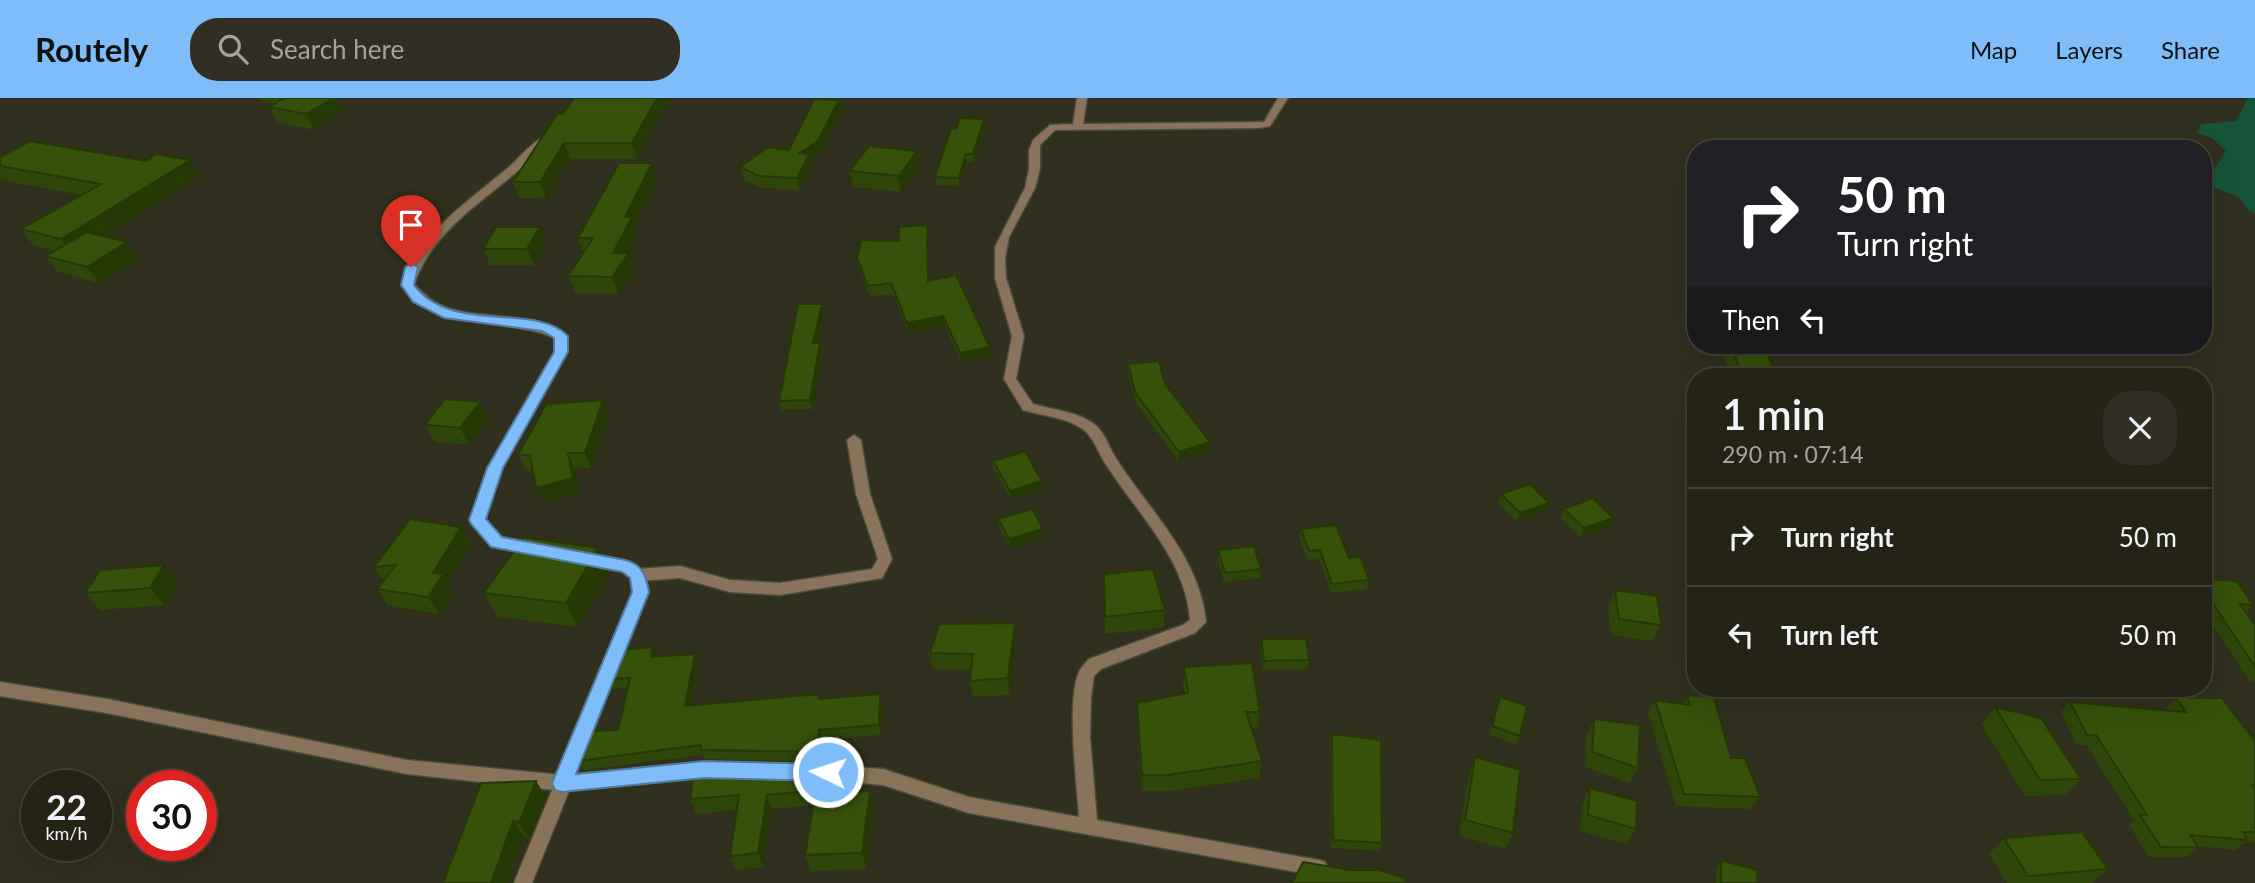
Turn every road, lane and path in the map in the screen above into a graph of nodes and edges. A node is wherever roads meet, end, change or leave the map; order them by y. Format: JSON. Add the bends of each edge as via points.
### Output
{"nodes":[{"id":1,"x":1082,"y":98,"type":"edge"},
{"id":2,"x":1283,"y":98,"type":"edge"},
{"id":3,"x":556,"y":125,"type":"edge"},
{"id":4,"x":1078,"y":126,"type":"junction"},
{"id":5,"x":854,"y":440,"type":"dead end"},
{"id":6,"x":548,"y":552,"type":"edge"},
{"id":7,"x":573,"y":556,"type":"edge"},
{"id":8,"x":638,"y":575,"type":"junction"},
{"id":9,"x":0,"y":689,"type":"edge"},
{"id":10,"x":732,"y":770,"type":"edge"},
{"id":11,"x":787,"y":770,"type":"edge"},
{"id":12,"x":562,"y":783,"type":"junction"},
{"id":13,"x":1089,"y":826,"type":"junction"},
{"id":14,"x":1342,"y":873,"type":"edge"},
{"id":15,"x":523,"y":883,"type":"edge"}],
"edges":[{"from":1,"to":4,"type":"street"},
{"from":2,"to":4,"type":"street","via":[[1267,124],[1260,125]]},
{"from":3,"to":6,"type":"street","via":[[534,152],[472,199],[411,267],[408,285],[418,300],[449,315],[546,328],[561,336],[561,352],[495,468],[477,520],[497,542]]},
{"from":4,"to":13,"type":"street","via":[[1054,127],[1033,149],[1033,178],[999,255],[1000,283],[1018,333],[1010,379],[1028,407],[1091,427],[1181,563],[1199,609],[1198,622],[1189,629],[1095,664],[1086,674],[1082,737]]},
{"from":5,"to":8,"type":"street","via":[[863,494],[885,559],[877,574],[780,589],[730,586],[680,572]]},
{"from":7,"to":8,"type":"street","via":[[626,566]]},
{"from":8,"to":12,"type":"street","via":[[641,592]]},
{"from":9,"to":12,"type":"street","via":[[407,767]]},
{"from":10,"to":12,"type":"street"},
{"from":11,"to":13,"type":"street","via":[[883,777],[969,805]]},
{"from":12,"to":15,"type":"street"},
{"from":13,"to":14,"type":"street"}]}
